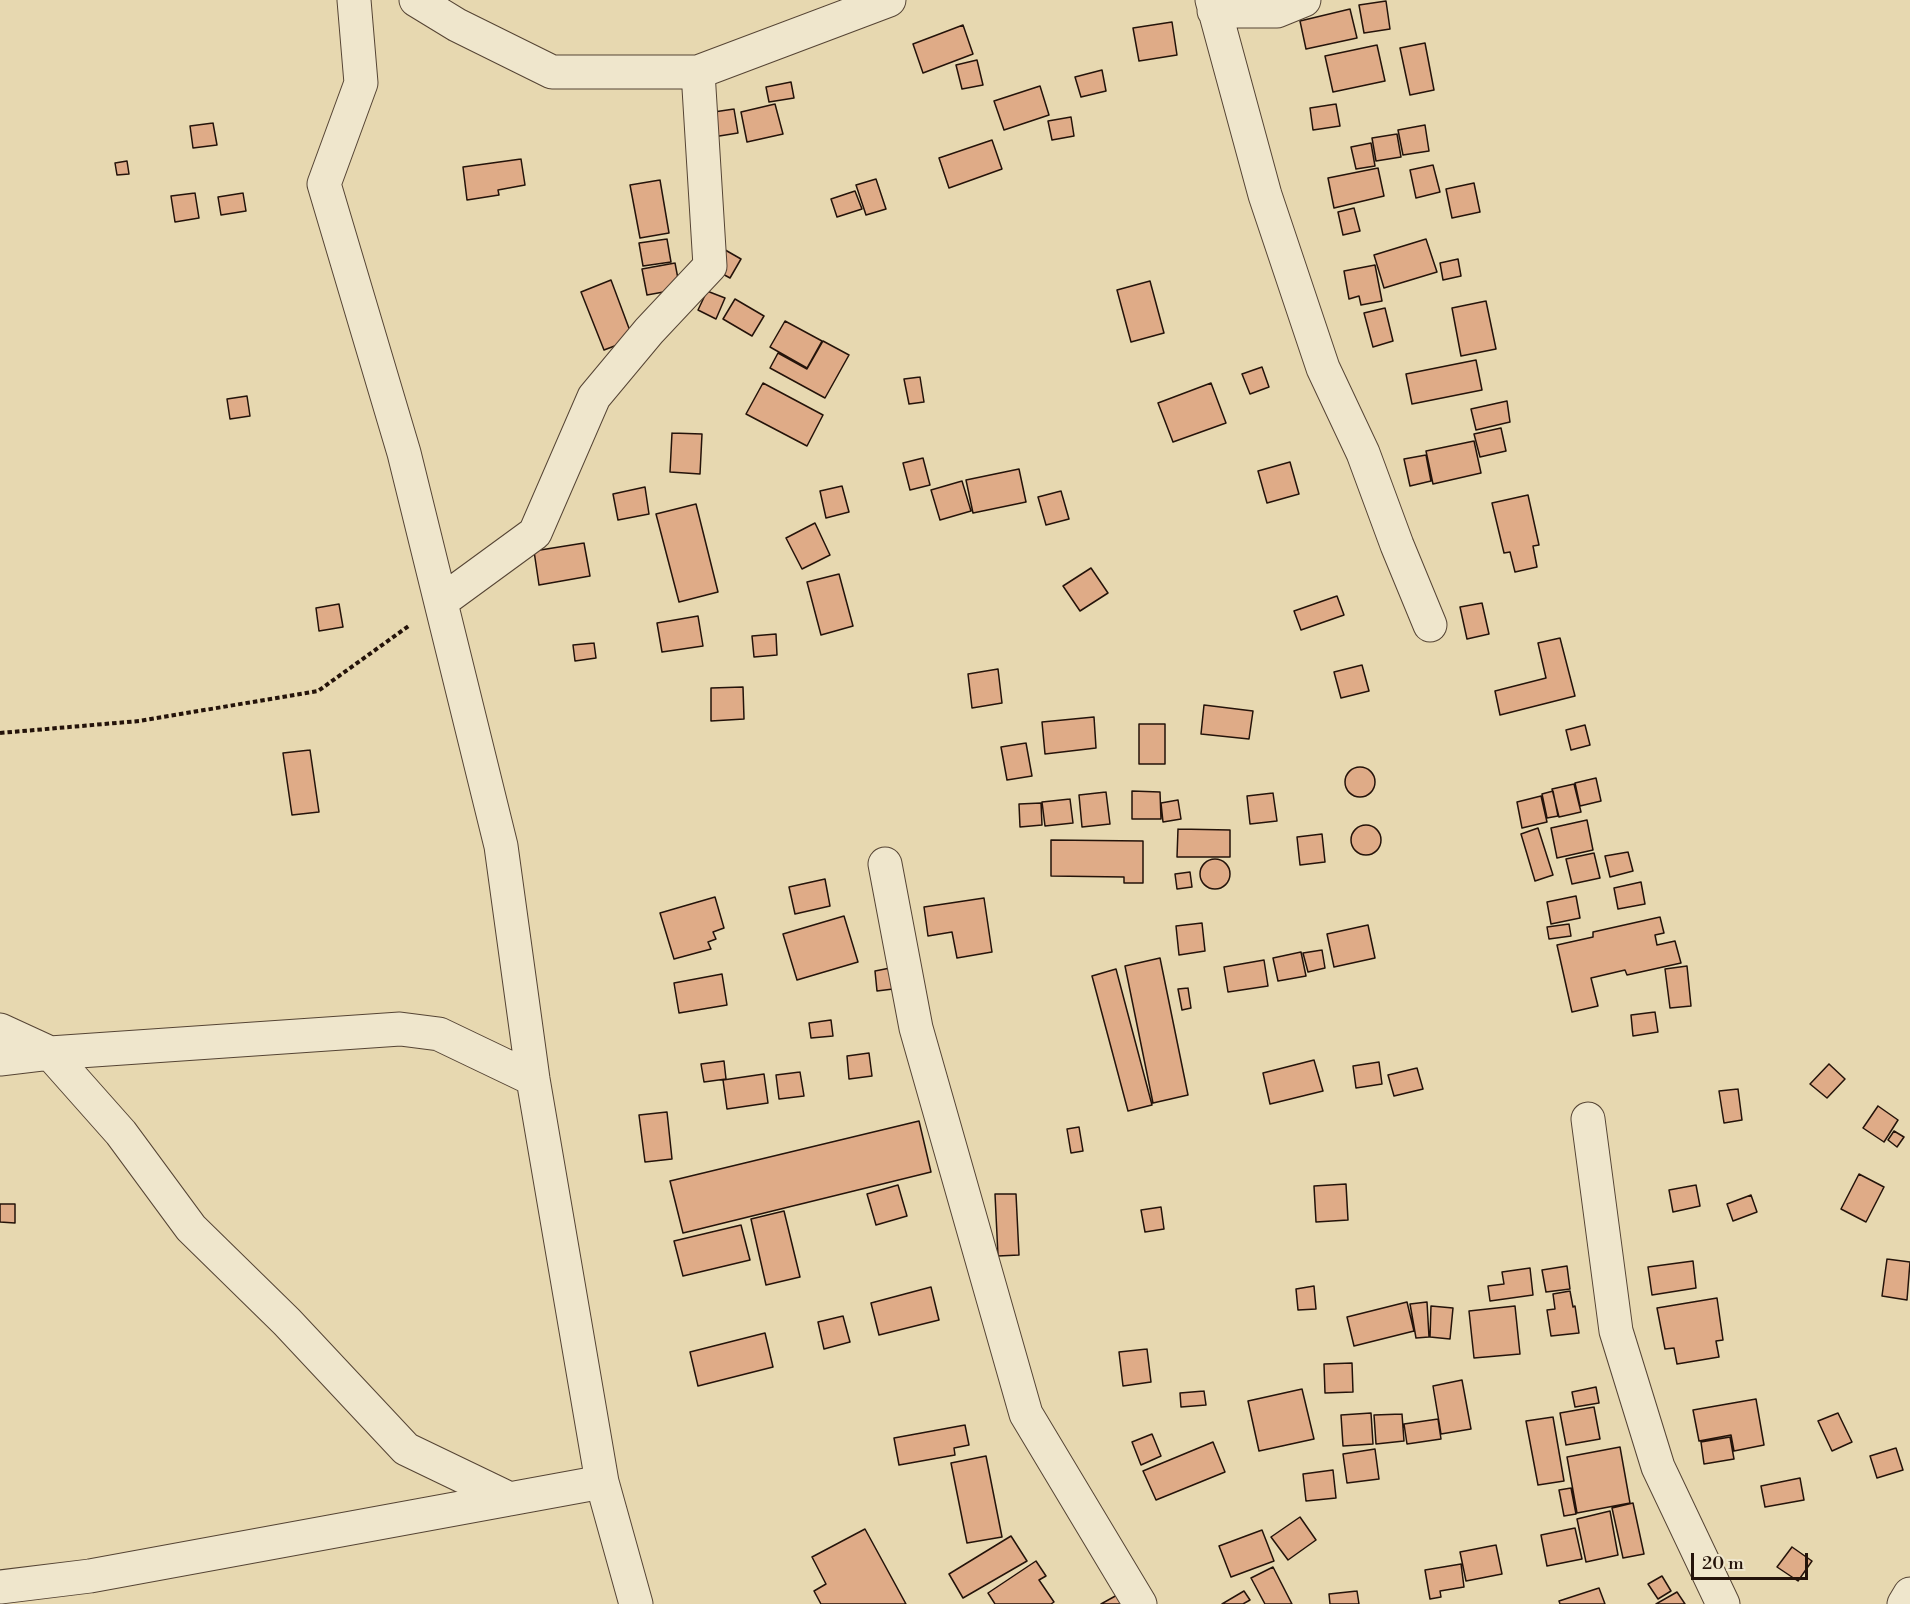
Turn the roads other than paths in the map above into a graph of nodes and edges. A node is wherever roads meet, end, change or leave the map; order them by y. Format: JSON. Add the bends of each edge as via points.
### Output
{"nodes":[{"id":1,"x":354,"y":0,"type":"edge"},
{"id":2,"x":416,"y":0,"type":"edge"},
{"id":3,"x":889,"y":0,"type":"edge"},
{"id":4,"x":1304,"y":0,"type":"edge"},
{"id":5,"x":1213,"y":5,"type":"edge"},
{"id":6,"x":698,"y":72,"type":"junction"},
{"id":7,"x":442,"y":601,"type":"junction"},
{"id":8,"x":1430,"y":625,"type":"dead end"},
{"id":9,"x":885,"y":864,"type":"dead end"},
{"id":10,"x":0,"y":1030,"type":"edge"},
{"id":11,"x":50,"y":1053,"type":"junction"},
{"id":12,"x":0,"y":1059,"type":"edge"},
{"id":13,"x":533,"y":1079,"type":"junction"},
{"id":14,"x":1588,"y":1119,"type":"dead end"},
{"id":15,"x":602,"y":1482,"type":"junction"},
{"id":16,"x":510,"y":1499,"type":"junction"},
{"id":17,"x":0,"y":1587,"type":"edge"},
{"id":18,"x":1910,"y":1594,"type":"edge"},
{"id":19,"x":636,"y":1604,"type":"edge"},
{"id":20,"x":1140,"y":1604,"type":"edge"},
{"id":21,"x":1724,"y":1604,"type":"edge"},
{"id":22,"x":1904,"y":1604,"type":"edge"}],
"edges":[{"from":1,"to":7,"type":"street","via":[[361,83],[324,184],[404,453]]},
{"from":2,"to":6,"type":"street","via":[[457,26],[552,72]]},
{"from":3,"to":6,"type":"street"},
{"from":4,"to":5,"type":"street","via":[[1277,11]]},
{"from":5,"to":8,"type":"street","via":[[1265,195],[1323,368],[1363,453]]},
{"from":6,"to":7,"type":"street","via":[[710,266],[594,397],[535,533]]},
{"from":7,"to":13,"type":"street","via":[[501,846]]},
{"from":9,"to":20,"type":"street","via":[[916,1028],[1026,1414]]},
{"from":10,"to":11,"type":"street"},
{"from":11,"to":12,"type":"street"},
{"from":11,"to":13,"type":"street","via":[[400,1029],[439,1034]]},
{"from":11,"to":16,"type":"street","via":[[121,1133],[191,1228],[287,1322],[406,1449]]},
{"from":13,"to":15,"type":"street"},
{"from":14,"to":21,"type":"street","via":[[1616,1330],[1658,1467]]},
{"from":15,"to":16,"type":"street"},
{"from":15,"to":19,"type":"street"},
{"from":16,"to":17,"type":"street","via":[[90,1576]]},
{"from":18,"to":22,"type":"street"}]}
